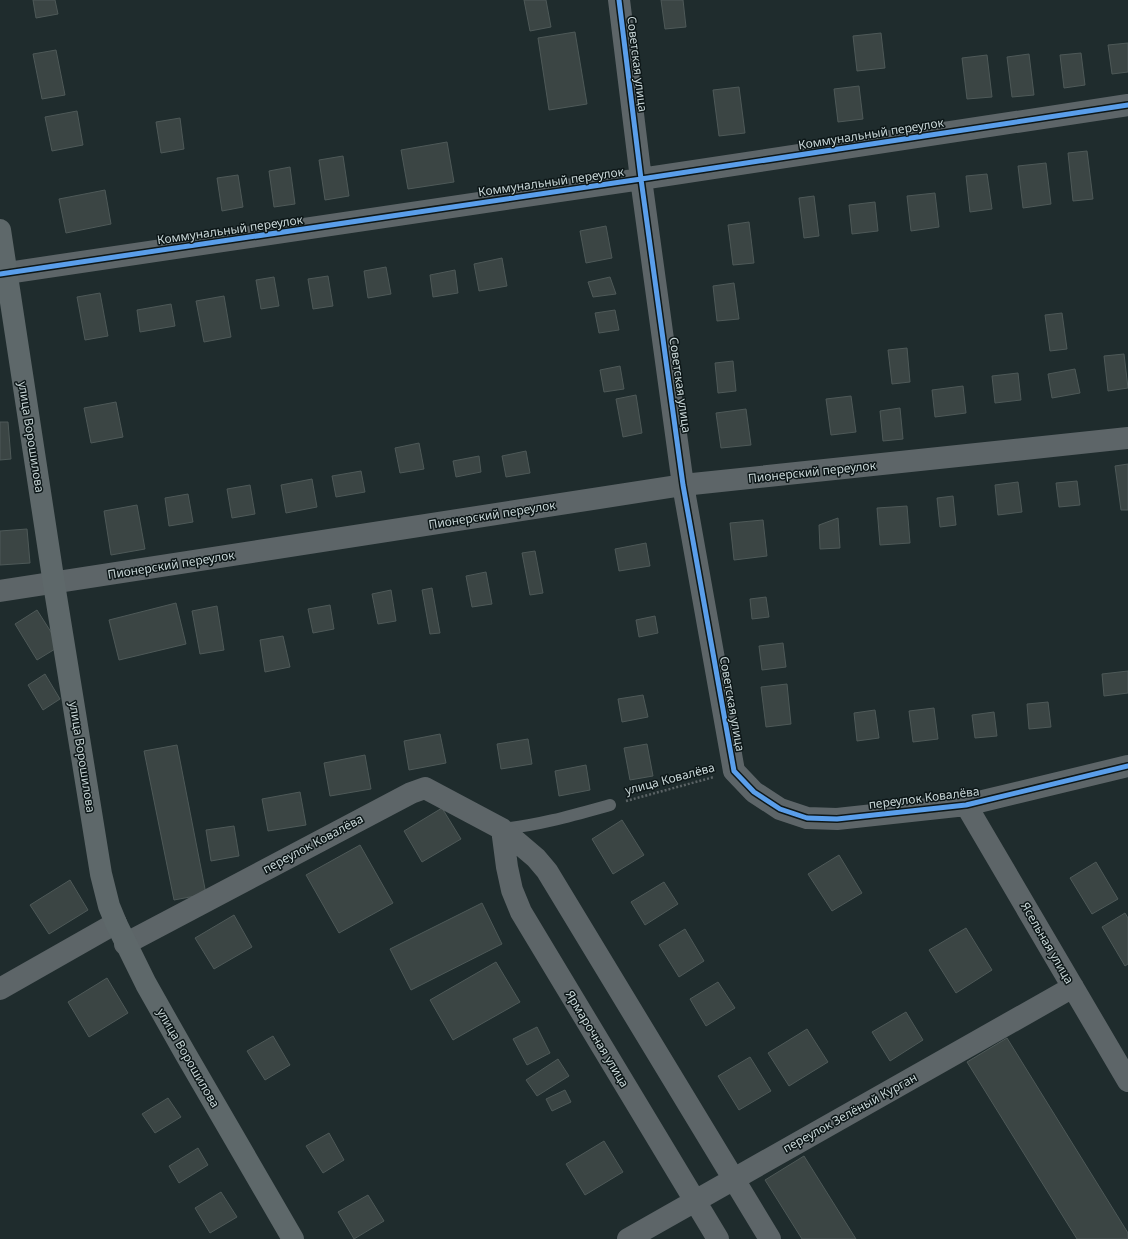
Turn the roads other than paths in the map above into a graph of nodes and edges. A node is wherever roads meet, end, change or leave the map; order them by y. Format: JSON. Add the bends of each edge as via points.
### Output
{"nodes":[{"id":1,"x":619,"y":0,"type":"edge"},
{"id":2,"x":1128,"y":105,"type":"edge"},
{"id":3,"x":641,"y":179,"type":"junction"},
{"id":4,"x":0,"y":230,"type":"edge"},
{"id":5,"x":3,"y":274,"type":"edge"},
{"id":6,"x":1128,"y":438,"type":"edge"},
{"id":7,"x":683,"y":485,"type":"junction"},
{"id":8,"x":54,"y":584,"type":"junction"},
{"id":9,"x":0,"y":591,"type":"edge"},
{"id":10,"x":1128,"y":766,"type":"edge"},
{"id":11,"x":734,"y":771,"type":"joint"},
{"id":12,"x":610,"y":805,"type":"road end"},
{"id":13,"x":966,"y":805,"type":"junction"},
{"id":14,"x":502,"y":829,"type":"junction"},
{"id":15,"x":116,"y":923,"type":"junction"},
{"id":16,"x":125,"y":944,"type":"junction"},
{"id":17,"x":1073,"y":987,"type":"junction"},
{"id":18,"x":0,"y":989,"type":"edge"},
{"id":19,"x":1128,"y":1081,"type":"edge"},
{"id":20,"x":733,"y":1179,"type":"junction"},
{"id":21,"x":694,"y":1200,"type":"junction"},
{"id":22,"x":293,"y":1239,"type":"edge"},
{"id":23,"x":628,"y":1239,"type":"edge"},
{"id":24,"x":718,"y":1239,"type":"edge"},
{"id":25,"x":770,"y":1239,"type":"edge"}],
"edges":[{"from":1,"to":3,"type":"street","name":"Советская улица"},
{"from":2,"to":3,"type":"street","name":"Коммунальный переулок"},
{"from":3,"to":5,"type":"street","name":"Коммунальный переулок"},
{"from":3,"to":7,"type":"street","name":"Советская улица"},
{"from":4,"to":5,"type":"main road","name":"улица Ворошилова"},
{"from":5,"to":8,"type":"main road","name":"улица Ворошилова"},
{"from":6,"to":7,"type":"street","name":"Пионерский переулок"},
{"from":7,"to":8,"type":"street","name":"Пионерский переулок"},
{"from":7,"to":11,"type":"street","name":"Советская улица"},
{"from":8,"to":9,"type":"street","name":"Пионерский переулок"},
{"from":8,"to":15,"type":"main road","name":"улица Ворошилова","via":[[101,874]]},
{"from":10,"to":13,"type":"street","name":"переулок Ковалёва"},
{"from":11,"to":13,"type":"street","name":"переулок Ковалёва","via":[[754,792],[780,809],[807,818],[837,819]]},
{"from":12,"to":14,"type":"lane","via":[[555,821]]},
{"from":13,"to":17,"type":"street","name":"Ясельная улица"},
{"from":14,"to":16,"type":"street","name":"переулок Ковалёва","via":[[424,788],[411,792]]},
{"from":14,"to":20,"type":"street","via":[[548,871]]},
{"from":14,"to":21,"type":"street","name":"Ярмарочная улица","via":[[512,890],[521,912]]},
{"from":15,"to":16,"type":"main road","name":"улица Ворошилова"},
{"from":15,"to":18,"type":"street"},
{"from":16,"to":22,"type":"main road","name":"улица Ворошилова"},
{"from":17,"to":19,"type":"street","name":"Ясельная улица"},
{"from":17,"to":20,"type":"street","name":"переулок Зелёный Курган"},
{"from":20,"to":21,"type":"street","name":"переулок Зелёный Курган"},
{"from":20,"to":25,"type":"street"},
{"from":21,"to":23,"type":"street","name":"переулок Зелёный Курган"},
{"from":21,"to":24,"type":"street","name":"Ярмарочная улица"}]}
